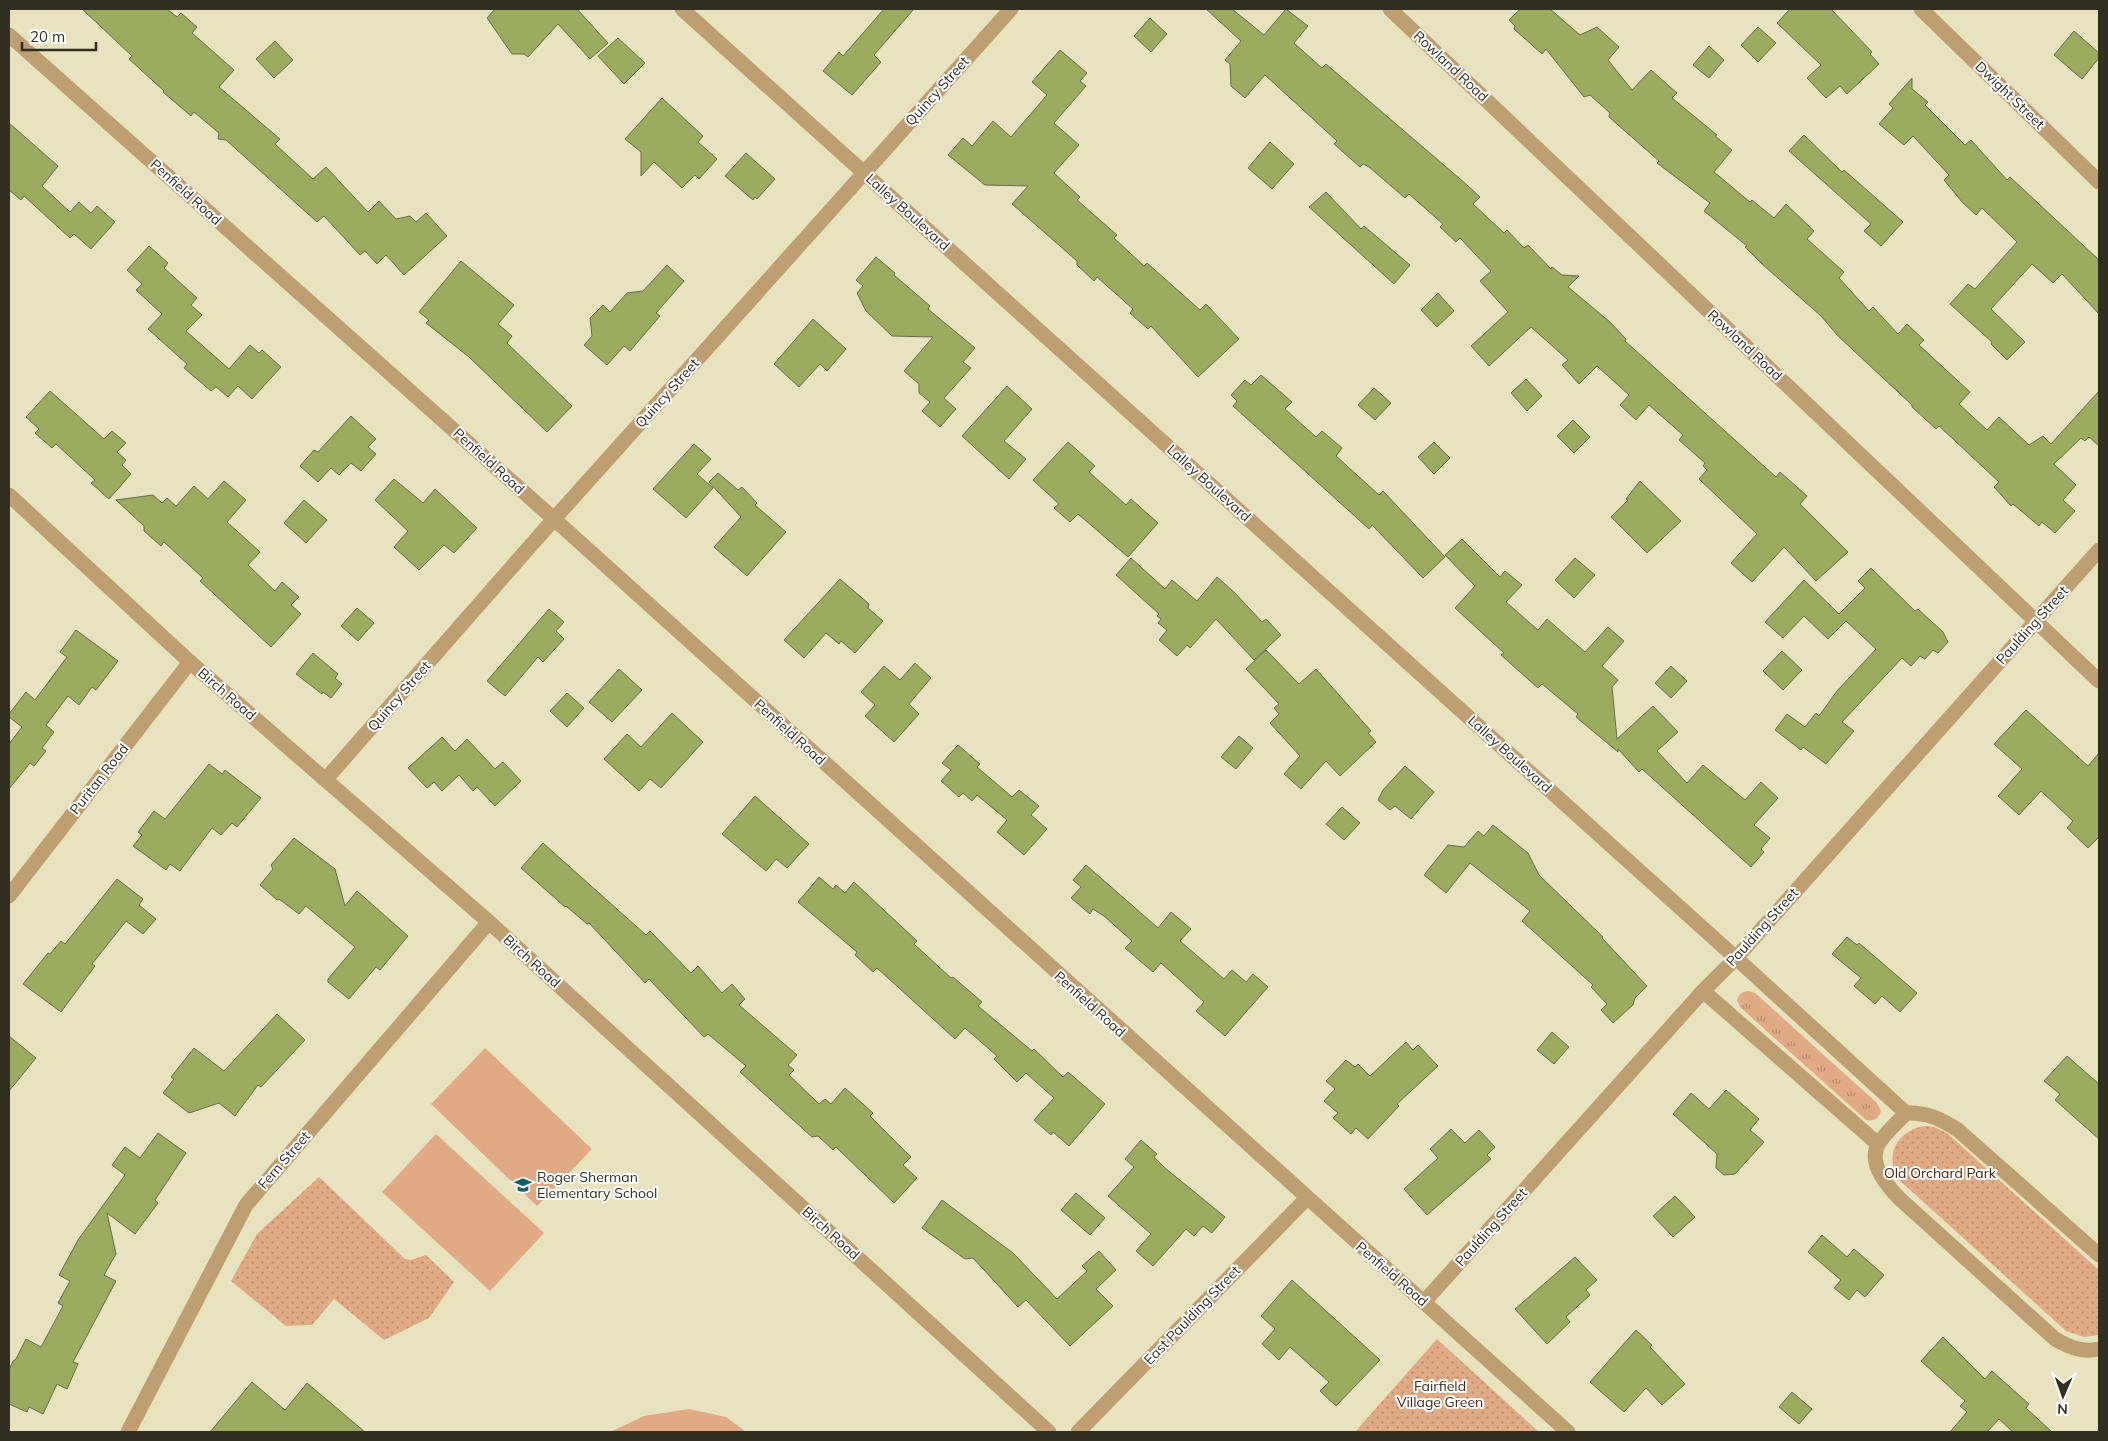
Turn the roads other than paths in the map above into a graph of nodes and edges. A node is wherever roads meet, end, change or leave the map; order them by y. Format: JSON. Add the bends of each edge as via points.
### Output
{"nodes":[{"id":1,"x":682,"y":9,"type":"edge"},
{"id":2,"x":1011,"y":9,"type":"edge"},
{"id":3,"x":1390,"y":9,"type":"edge"},
{"id":4,"x":1921,"y":9,"type":"edge"},
{"id":5,"x":9,"y":35,"type":"edge"},
{"id":6,"x":866,"y":173,"type":"junction"},
{"id":7,"x":2099,"y":182,"type":"edge"},
{"id":8,"x":9,"y":495,"type":"edge"},
{"id":9,"x":554,"y":519,"type":"junction"},
{"id":10,"x":2099,"y":550,"type":"edge"},
{"id":11,"x":2036,"y":621,"type":"junction"},
{"id":12,"x":190,"y":662,"type":"junction"},
{"id":13,"x":2099,"y":681,"type":"edge"},
{"id":14,"x":326,"y":779,"type":"junction"},
{"id":15,"x":9,"y":896,"type":"edge"},
{"id":16,"x":489,"y":922,"type":"junction"},
{"id":17,"x":1736,"y":958,"type":"junction"},
{"id":18,"x":1703,"y":991,"type":"junction"},
{"id":19,"x":1906,"y":1114,"type":"junction"},
{"id":20,"x":1878,"y":1144,"type":"junction"},
{"id":21,"x":1306,"y":1199,"type":"junction"},
{"id":22,"x":2099,"y":1255,"type":"edge"},
{"id":23,"x":1424,"y":1302,"type":"junction"},
{"id":24,"x":2099,"y":1349,"type":"edge"},
{"id":25,"x":128,"y":1432,"type":"edge"},
{"id":26,"x":1049,"y":1432,"type":"edge"},
{"id":27,"x":1078,"y":1432,"type":"edge"},
{"id":28,"x":1568,"y":1432,"type":"edge"}],
"edges":[{"from":1,"to":6,"type":"street","name":"Lalley Boulevard"},
{"from":2,"to":6,"type":"street","name":"Quincy Street"},
{"from":3,"to":11,"type":"street","name":"Rowland Road"},
{"from":4,"to":7,"type":"street","name":"Dwight Street"},
{"from":5,"to":9,"type":"street","name":"Penfield Road"},
{"from":6,"to":9,"type":"street","name":"Quincy Street"},
{"from":6,"to":17,"type":"street","name":"Lalley Boulevard"},
{"from":8,"to":12,"type":"street","name":"Birch Road"},
{"from":9,"to":14,"type":"street","name":"Quincy Street"},
{"from":9,"to":21,"type":"street","name":"Penfield Road"},
{"from":10,"to":11,"type":"street","name":"Paulding Street"},
{"from":11,"to":13,"type":"street","name":"Rowland Road"},
{"from":11,"to":17,"type":"street","name":"Paulding Street"},
{"from":12,"to":14,"type":"street","name":"Birch Road"},
{"from":12,"to":15,"type":"street","name":"Puritan Road"},
{"from":14,"to":16,"type":"street","name":"Birch Road"},
{"from":16,"to":25,"type":"street","name":"Fern Street","via":[[246,1205]]},
{"from":16,"to":26,"type":"street","name":"Birch Road"},
{"from":17,"to":18,"type":"street","name":"Paulding Street"},
{"from":17,"to":19,"type":"street"},
{"from":18,"to":20,"type":"street"},
{"from":18,"to":23,"type":"street","name":"Paulding Street"},
{"from":19,"to":20,"type":"street"},
{"from":19,"to":22,"type":"street","via":[[1933,1116],[1958,1130]]},
{"from":20,"to":24,"type":"street","via":[[1876,1154],[1881,1176],[1900,1198],[2055,1339],[2084,1350]]},
{"from":21,"to":23,"type":"street","name":"Penfield Road"},
{"from":21,"to":27,"type":"street","name":"East Paulding Street"},
{"from":23,"to":28,"type":"street","name":"Penfield Road"}]}
